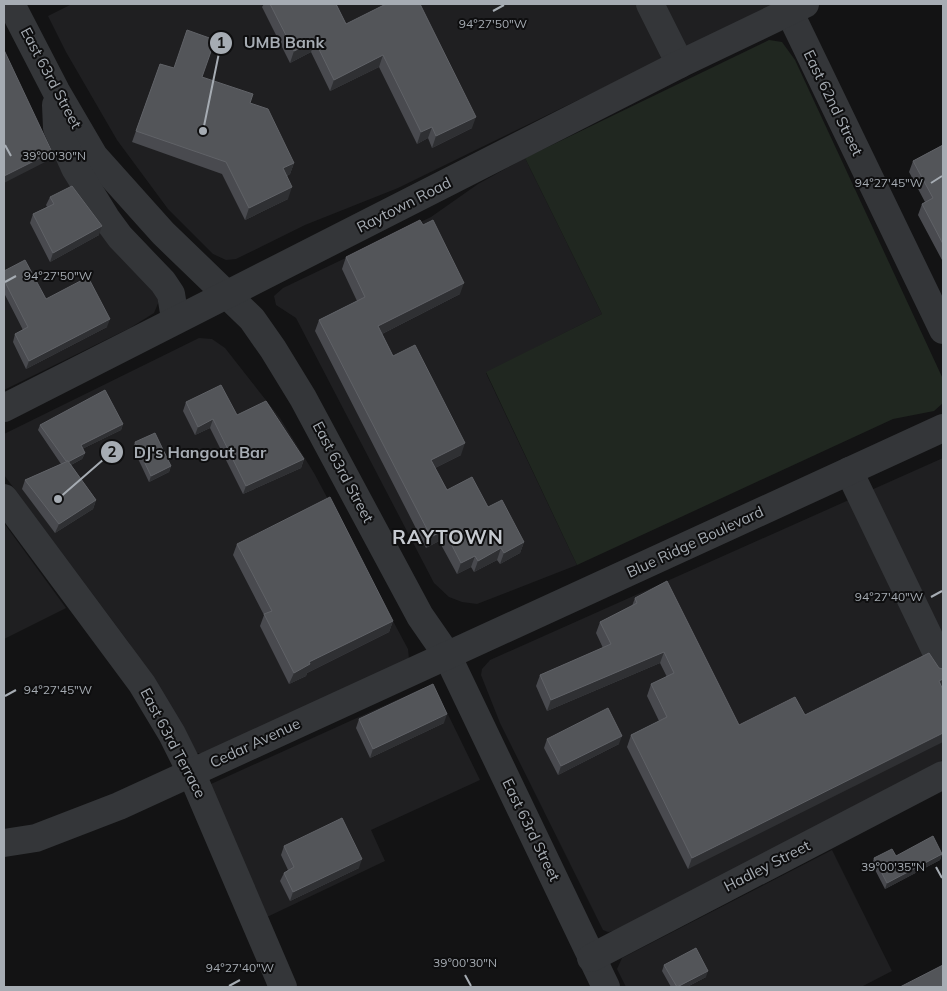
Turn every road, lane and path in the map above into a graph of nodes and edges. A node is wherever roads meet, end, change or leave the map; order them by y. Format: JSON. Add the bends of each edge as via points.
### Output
{"nodes":[{"id":1,"x":11,"y":4,"type":"edge"},
{"id":2,"x":650,"y":4,"type":"edge"},
{"id":3,"x":797,"y":8,"type":"edge"},
{"id":4,"x":680,"y":64,"type":"junction"},
{"id":5,"x":56,"y":91,"type":"junction"},
{"id":6,"x":228,"y":294,"type":"junction"},
{"id":7,"x":175,"y":319,"type":"junction"},
{"id":8,"x":943,"y":330,"type":"edge"},
{"id":9,"x":4,"y":408,"type":"edge"},
{"id":10,"x":943,"y":428,"type":"edge"},
{"id":11,"x":849,"y":471,"type":"junction"},
{"id":12,"x":4,"y":498,"type":"edge"},
{"id":13,"x":447,"y":655,"type":"junction"},
{"id":14,"x":943,"y":666,"type":"edge"},
{"id":15,"x":191,"y":772,"type":"junction"},
{"id":16,"x":943,"y":775,"type":"edge"},
{"id":17,"x":4,"y":843,"type":"edge"},
{"id":18,"x":591,"y":958,"type":"junction"},
{"id":19,"x":283,"y":987,"type":"edge"},
{"id":20,"x":606,"y":987,"type":"edge"}],
"edges":[{"from":1,"to":5,"type":"street","name":"East 63rd Street"},
{"from":2,"to":4,"type":"street"},
{"from":3,"to":4,"type":"street","name":"Raytown Road"},
{"from":3,"to":8,"type":"street","name":"East 62nd Street"},
{"from":4,"to":6,"type":"street","name":"Raytown Road"},
{"from":5,"to":6,"type":"street","name":"East 63rd Street","via":[[94,156],[163,233]]},
{"from":5,"to":7,"type":"street","via":[[57,128],[75,168],[110,225],[158,274],[171,294]]},
{"from":6,"to":7,"type":"street","name":"Raytown Road"},
{"from":6,"to":13,"type":"street","name":"East 63rd Street","via":[[252,319],[303,398],[420,616]]},
{"from":7,"to":9,"type":"street","name":"Raytown Road"},
{"from":10,"to":11,"type":"street","name":"Blue Ridge Boulevard"},
{"from":11,"to":13,"type":"street","name":"Blue Ridge Boulevard"},
{"from":11,"to":14,"type":"street"},
{"from":12,"to":15,"type":"street","name":"East 63rd Terrace","via":[[142,684]]},
{"from":13,"to":15,"type":"street","name":"Cedar Avenue"},
{"from":13,"to":18,"type":"street","name":"East 63rd Street"},
{"from":15,"to":17,"type":"street","name":"Cedar Avenue","via":[[119,806],[36,838]]},
{"from":15,"to":19,"type":"street","name":"East 63rd Terrace"},
{"from":16,"to":18,"type":"street","name":"Hadley Street"},
{"from":18,"to":20,"type":"street","name":"East 63rd Street"}]}
